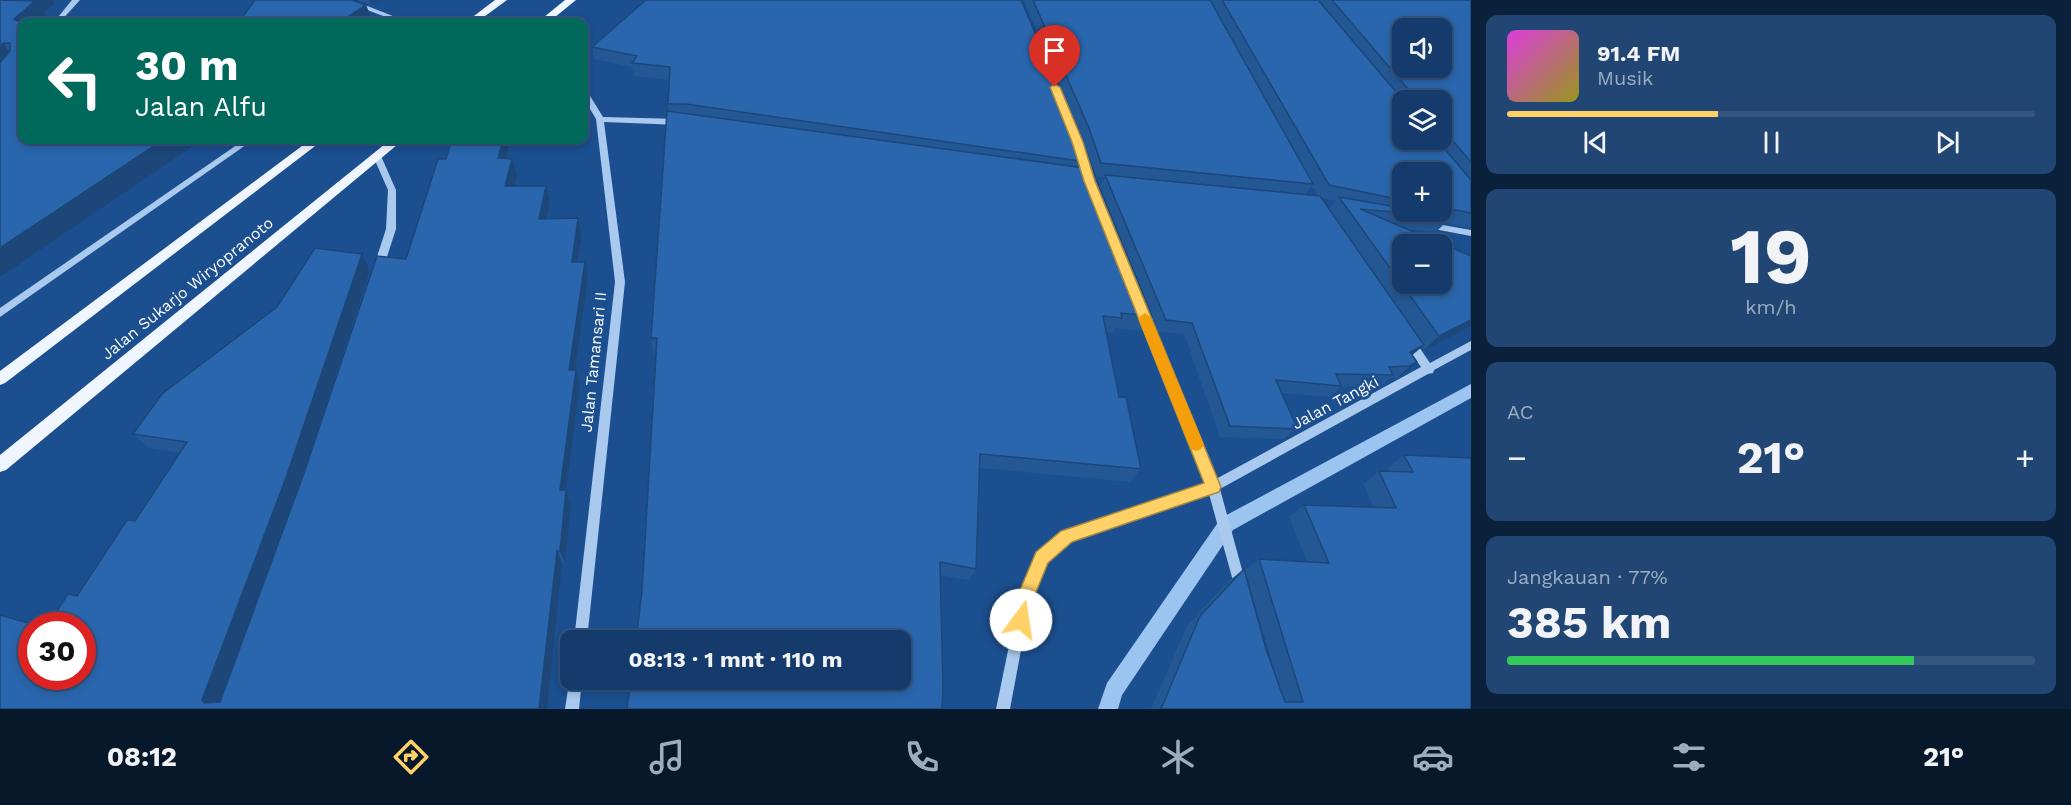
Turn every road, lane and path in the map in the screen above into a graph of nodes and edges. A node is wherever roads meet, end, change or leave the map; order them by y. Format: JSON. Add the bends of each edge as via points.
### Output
{"nodes":[{"id":1,"x":76,"y":0,"type":"edge"},
{"id":2,"x":345,"y":0,"type":"edge"},
{"id":3,"x":502,"y":0,"type":"edge"},
{"id":4,"x":571,"y":0,"type":"edge"},
{"id":5,"x":60,"y":18,"type":"edge"},
{"id":6,"x":393,"y":18,"type":"edge"},
{"id":7,"x":477,"y":18,"type":"edge"},
{"id":8,"x":548,"y":18,"type":"edge"},
{"id":9,"x":588,"y":100,"type":"edge"},
{"id":10,"x":600,"y":119,"type":"junction"},
{"id":11,"x":686,"y":122,"type":"edge"},
{"id":12,"x":243,"y":144,"type":"edge"},
{"id":13,"x":312,"y":144,"type":"edge"},
{"id":14,"x":392,"y":144,"type":"edge"},
{"id":15,"x":377,"y":156,"type":"junction"},
{"id":16,"x":1417,"y":223,"type":"edge"},
{"id":17,"x":1471,"y":233,"type":"edge"},
{"id":18,"x":372,"y":286,"type":"edge"},
{"id":19,"x":1138,"y":302,"type":"edge"},
{"id":20,"x":0,"y":313,"type":"edge"},
{"id":21,"x":1402,"y":331,"type":"edge"},
{"id":22,"x":1471,"y":345,"type":"edge"},
{"id":23,"x":1429,"y":370,"type":"junction"},
{"id":24,"x":0,"y":379,"type":"edge"},
{"id":25,"x":0,"y":465,"type":"edge"},
{"id":26,"x":1213,"y":487,"type":"junction"},
{"id":27,"x":1242,"y":593,"type":"edge"},
{"id":28,"x":581,"y":630,"type":"edge"},
{"id":29,"x":574,"y":690,"type":"edge"},
{"id":30,"x":572,"y":709,"type":"edge"},
{"id":31,"x":1003,"y":709,"type":"edge"}],
"edges":[{"from":1,"to":5,"type":"street"},
{"from":2,"to":6,"type":"street"},
{"from":3,"to":7,"type":"main road"},
{"from":4,"to":8,"type":"main road"},
{"from":9,"to":10,"type":"street","name":"Jalan Tamansari II"},
{"from":10,"to":11,"type":"street"},
{"from":10,"to":28,"type":"street","name":"Jalan Tamansari II","via":[[620,282]]},
{"from":12,"to":20,"type":"street"},
{"from":13,"to":24,"type":"main road"},
{"from":14,"to":15,"type":"main road","name":"Jalan Sukarjo Wiryopranoto"},
{"from":15,"to":18,"type":"street","via":[[392,190],[391,230]]},
{"from":15,"to":25,"type":"main road","name":"Jalan Sukarjo Wiryopranoto"},
{"from":16,"to":17,"type":"street"},
{"from":19,"to":26,"type":"street"},
{"from":21,"to":23,"type":"street"},
{"from":22,"to":23,"type":"street","name":"Jalan Tangki"},
{"from":23,"to":26,"type":"street","name":"Jalan Tangki"},
{"from":26,"to":27,"type":"street"},
{"from":26,"to":31,"type":"street","name":"Jalan Tangki","via":[[1067,536],[1042,558],[1025,597]]},
{"from":29,"to":30,"type":"street"}]}
